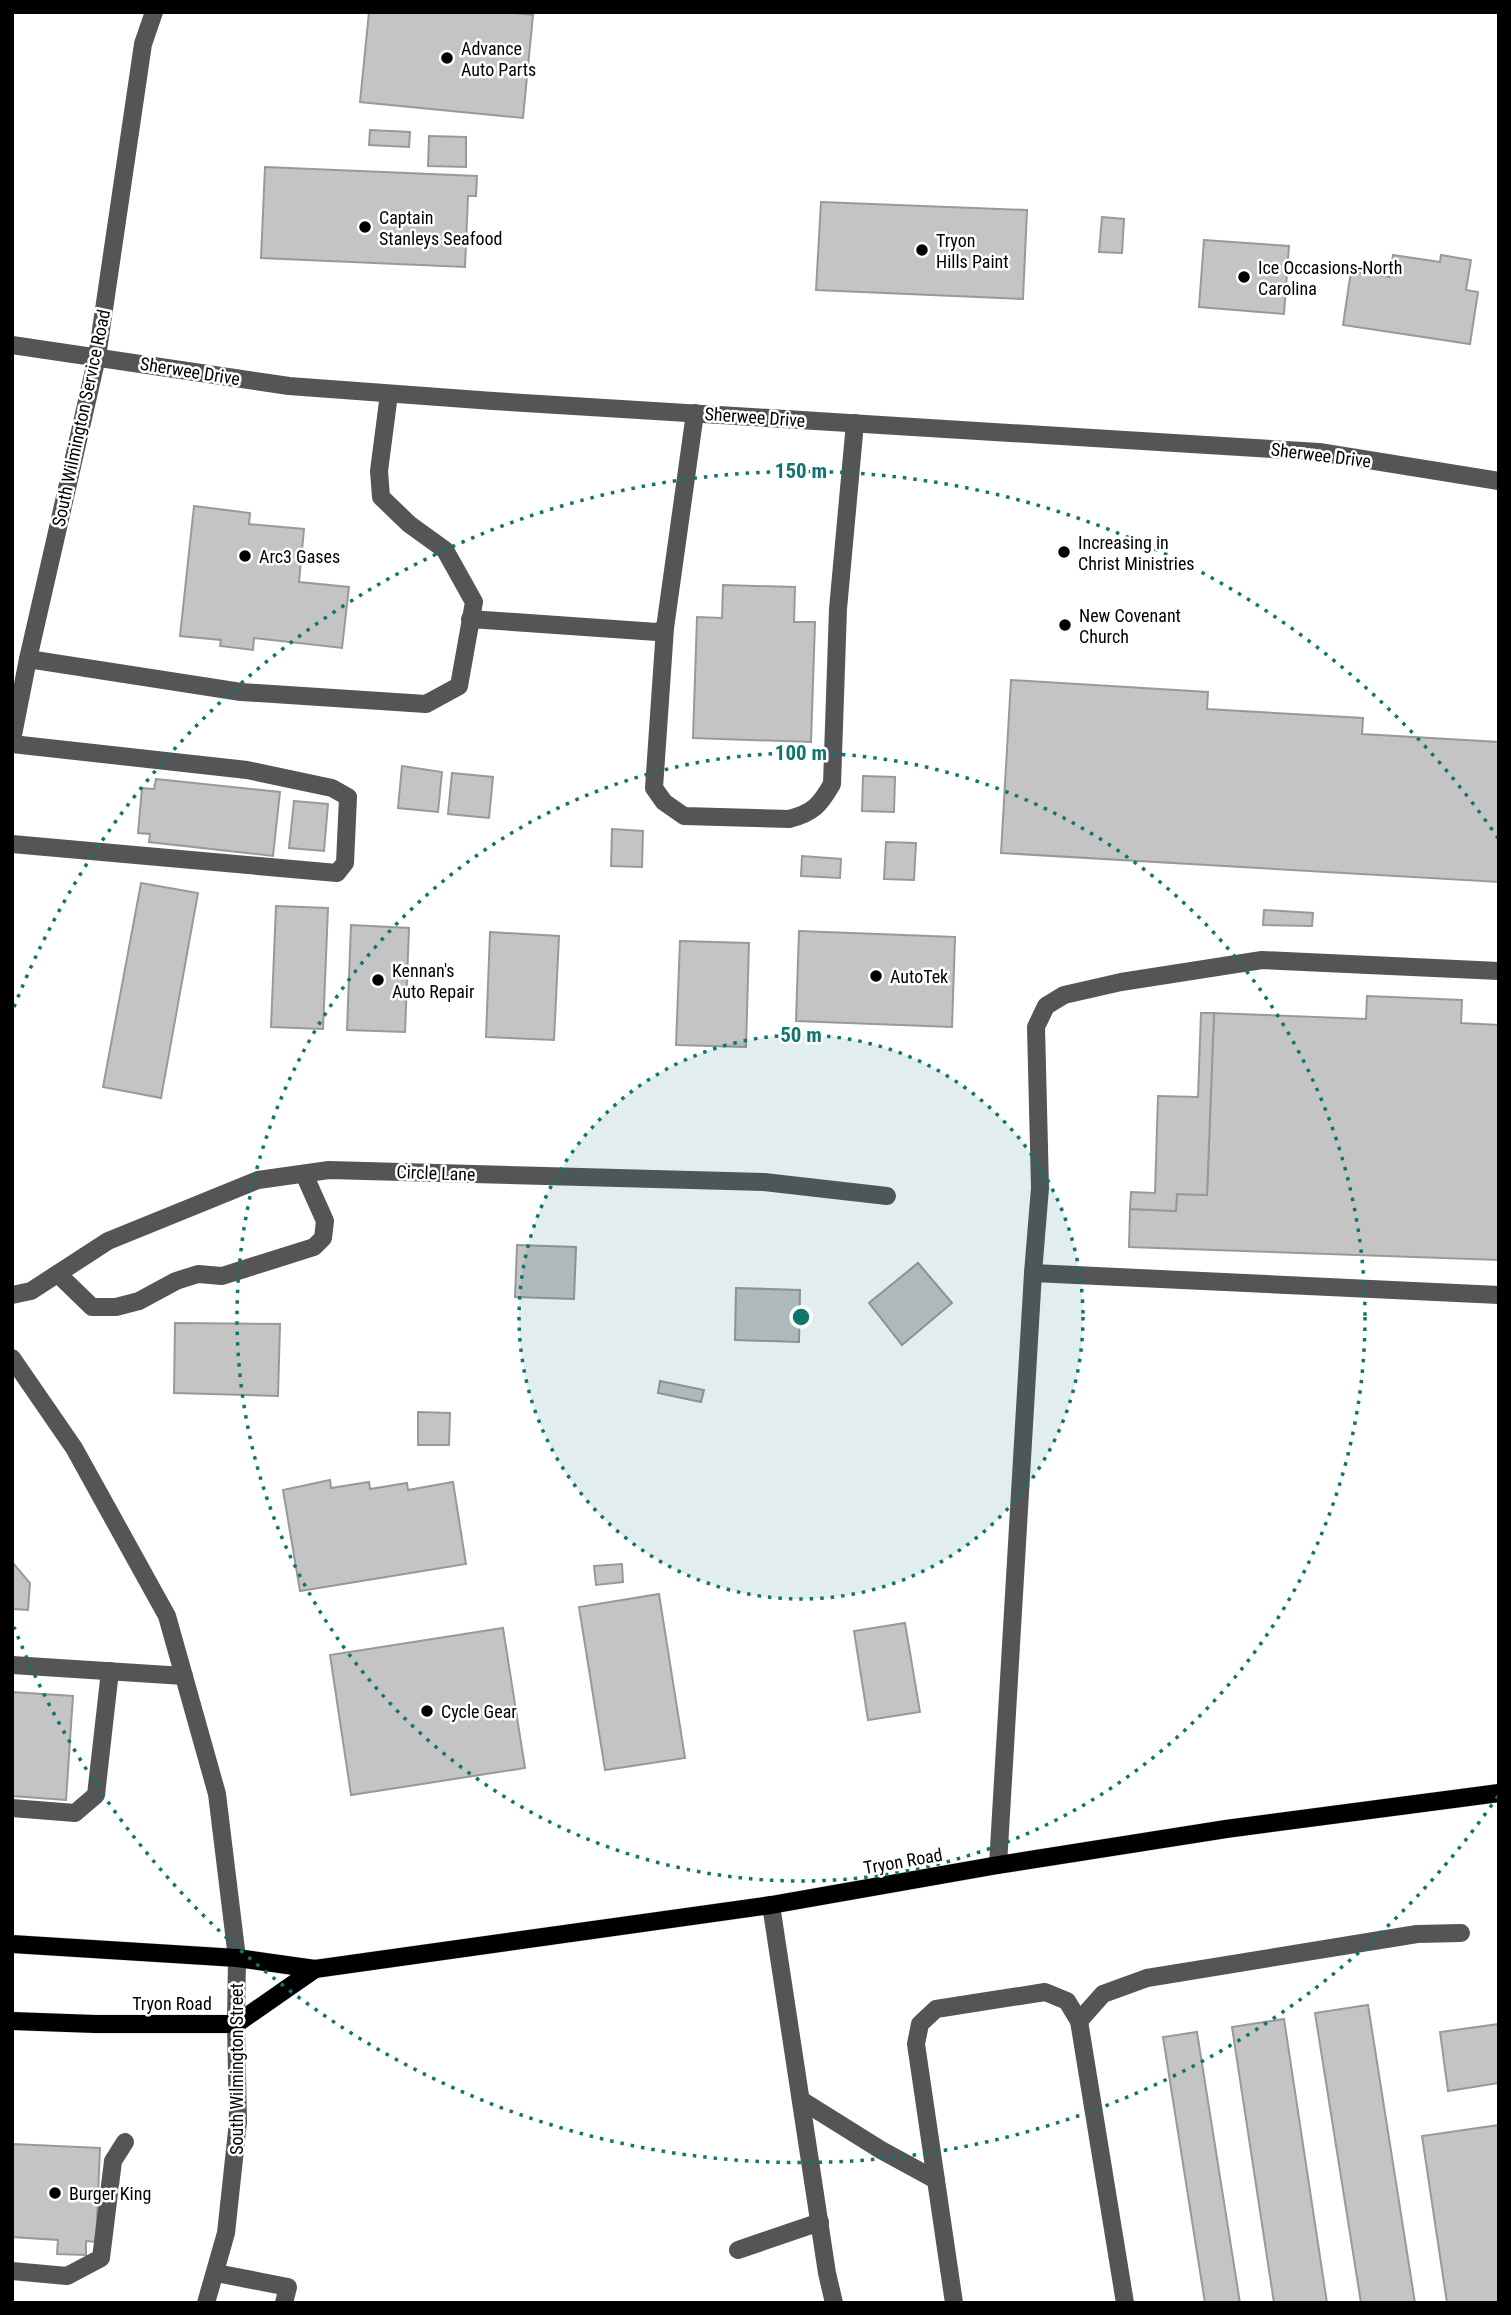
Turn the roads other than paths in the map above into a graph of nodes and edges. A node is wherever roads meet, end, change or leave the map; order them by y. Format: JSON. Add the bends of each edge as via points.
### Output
{"nodes":[{"id":1,"x":155,"y":12,"type":"edge"},
{"id":2,"x":12,"y":345,"type":"edge"},
{"id":3,"x":97,"y":357,"type":"junction"},
{"id":4,"x":389,"y":394,"type":"junction"},
{"id":5,"x":695,"y":413,"type":"junction"},
{"id":6,"x":855,"y":423,"type":"junction"},
{"id":7,"x":1499,"y":481,"type":"edge"},
{"id":8,"x":470,"y":619,"type":"junction"},
{"id":9,"x":665,"y":628,"type":"junction"},
{"id":10,"x":28,"y":659,"type":"junction"},
{"id":11,"x":12,"y":742,"type":"edge"},
{"id":12,"x":12,"y":844,"type":"edge"},
{"id":13,"x":1499,"y":971,"type":"edge"},
{"id":14,"x":304,"y":1174,"type":"junction"},
{"id":15,"x":887,"y":1196,"type":"dead end"},
{"id":16,"x":1033,"y":1273,"type":"junction"},
{"id":17,"x":58,"y":1274,"type":"junction"},
{"id":18,"x":12,"y":1294,"type":"edge"},
{"id":19,"x":1499,"y":1296,"type":"edge"},
{"id":20,"x":12,"y":1358,"type":"edge"},
{"id":21,"x":12,"y":1665,"type":"edge"},
{"id":22,"x":110,"y":1671,"type":"junction"},
{"id":23,"x":184,"y":1676,"type":"junction"},
{"id":24,"x":1499,"y":1793,"type":"edge"},
{"id":25,"x":12,"y":1808,"type":"edge"},
{"id":26,"x":998,"y":1865,"type":"junction"},
{"id":27,"x":771,"y":1905,"type":"junction"},
{"id":28,"x":1461,"y":1933,"type":"dead end"},
{"id":29,"x":12,"y":1944,"type":"edge"},
{"id":30,"x":237,"y":1958,"type":"junction"},
{"id":31,"x":315,"y":1969,"type":"junction"},
{"id":32,"x":12,"y":2021,"type":"edge"},
{"id":33,"x":1079,"y":2021,"type":"junction"},
{"id":34,"x":236,"y":2024,"type":"junction"},
{"id":35,"x":801,"y":2100,"type":"junction"},
{"id":36,"x":125,"y":2142,"type":"dead end"},
{"id":37,"x":936,"y":2180,"type":"junction"},
{"id":38,"x":820,"y":2222,"type":"junction"},
{"id":39,"x":738,"y":2250,"type":"dead end"},
{"id":40,"x":12,"y":2271,"type":"edge"},
{"id":41,"x":216,"y":2273,"type":"junction"},
{"id":42,"x":206,"y":2303,"type":"edge"},
{"id":43,"x":284,"y":2303,"type":"edge"},
{"id":44,"x":834,"y":2303,"type":"edge"},
{"id":45,"x":954,"y":2303,"type":"edge"},
{"id":46,"x":1125,"y":2303,"type":"edge"}],
"edges":[{"from":1,"to":3,"type":"street","name":"South Wilmington Service Road","via":[[143,44]]},
{"from":2,"to":3,"type":"street","name":"Sherwee Drive"},
{"from":3,"to":4,"type":"street","name":"Sherwee Drive","via":[[289,386]]},
{"from":3,"to":10,"type":"street","name":"South Wilmington Service Road"},
{"from":4,"to":5,"type":"street","name":"Sherwee Drive"},
{"from":4,"to":8,"type":"street","via":[[379,471],[381,497],[445,550],[474,602]]},
{"from":5,"to":6,"type":"street","name":"Sherwee Drive"},
{"from":5,"to":9,"type":"street"},
{"from":6,"to":7,"type":"street","name":"Sherwee Drive","via":[[1319,453]]},
{"from":6,"to":9,"type":"street","via":[[838,609],[832,784],[822,801],[806,814],[789,819],[684,816],[664,802],[654,788]]},
{"from":8,"to":9,"type":"street","via":[[657,632]]},
{"from":8,"to":10,"type":"street","via":[[459,686],[426,704],[241,692]]},
{"from":10,"to":11,"type":"street","name":"South Wilmington Service Road"},
{"from":11,"to":12,"type":"street","via":[[247,771],[332,788],[348,797],[345,863],[337,873]]},
{"from":13,"to":16,"type":"street","via":[[1262,960],[1121,982],[1064,995],[1046,1006],[1036,1027],[1040,1188]]},
{"from":14,"to":15,"type":"street","name":"Circle Lane","via":[[329,1170],[764,1182]]},
{"from":14,"to":17,"type":"street","name":"Circle Lane","via":[[258,1180],[183,1210],[108,1241]]},
{"from":14,"to":17,"type":"street","via":[[325,1221],[323,1238],[314,1248],[222,1276],[198,1274],[116,1307],[92,1307]]},
{"from":16,"to":19,"type":"street"},
{"from":16,"to":26,"type":"street"},
{"from":17,"to":18,"type":"street","name":"Circle Lane","via":[[32,1291]]},
{"from":20,"to":23,"type":"street","via":[[74,1448],[167,1616]]},
{"from":21,"to":22,"type":"street"},
{"from":22,"to":23,"type":"street"},
{"from":22,"to":25,"type":"street","via":[[96,1795],[75,1813]]},
{"from":23,"to":30,"type":"street","via":[[217,1794]]},
{"from":24,"to":26,"type":"main road","name":"Tryon Road"},
{"from":26,"to":27,"type":"main road","name":"Tryon Road"},
{"from":27,"to":31,"type":"main road","name":"Tryon Road"},
{"from":27,"to":35,"type":"street"},
{"from":28,"to":33,"type":"street","via":[[1417,1934],[1147,1978],[1103,1994]]},
{"from":29,"to":30,"type":"main road","name":"Tryon Road"},
{"from":30,"to":31,"type":"main road","name":"Tryon Road"},
{"from":30,"to":34,"type":"street","name":"South Wilmington Street"},
{"from":31,"to":34,"type":"main road","name":"Tryon Road"},
{"from":32,"to":34,"type":"main road","name":"Tryon Road"},
{"from":33,"to":37,"type":"street","via":[[1067,2001],[1045,1992],[936,2009],[920,2024],[916,2044]]},
{"from":33,"to":46,"type":"street"},
{"from":34,"to":41,"type":"street","name":"South Wilmington Street","via":[[236,2148],[226,2233]]},
{"from":35,"to":37,"type":"street"},
{"from":35,"to":38,"type":"street"},
{"from":36,"to":40,"type":"street","via":[[113,2161],[102,2258],[67,2276]]},
{"from":37,"to":45,"type":"street"},
{"from":38,"to":39,"type":"street"},
{"from":38,"to":44,"type":"street"},
{"from":41,"to":42,"type":"street","name":"South Wilmington Street"},
{"from":41,"to":43,"type":"street","via":[[288,2287]]}]}
